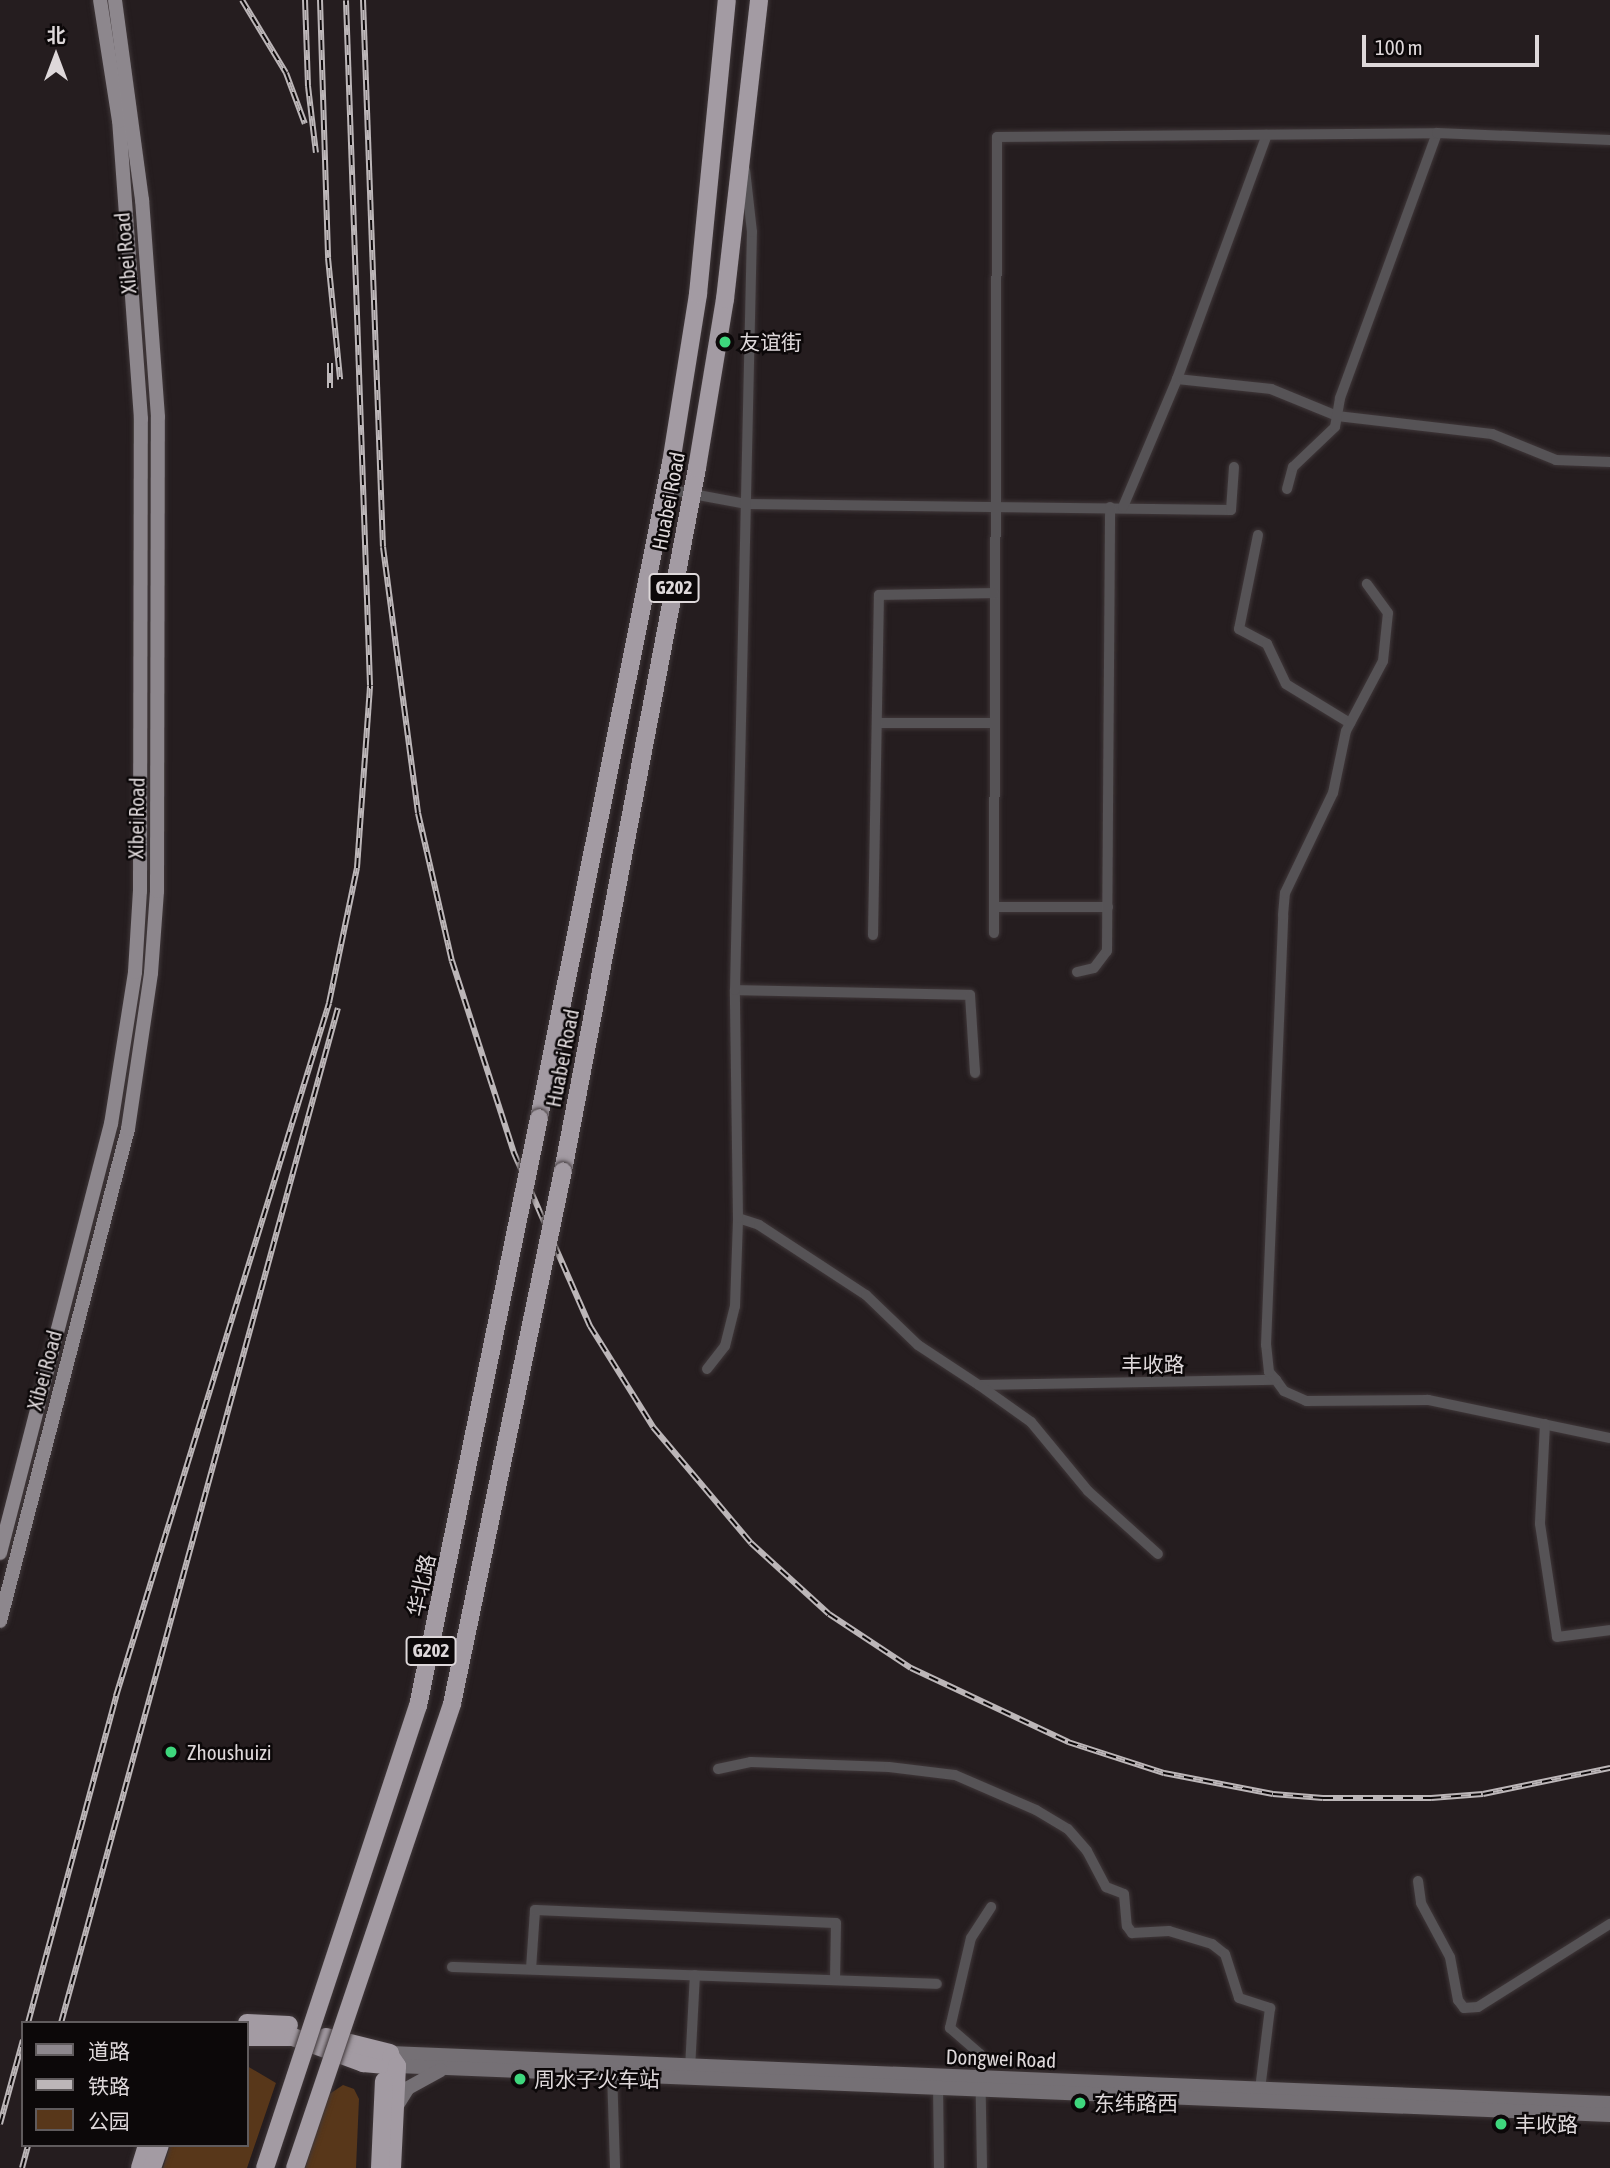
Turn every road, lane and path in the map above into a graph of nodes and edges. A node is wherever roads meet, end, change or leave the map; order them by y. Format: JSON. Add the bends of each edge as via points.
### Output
{"nodes":[{"id":1,"x":100,"y":0,"type":"edge"},
{"id":2,"x":115,"y":0,"type":"edge"},
{"id":3,"x":727,"y":0,"type":"edge"},
{"id":4,"x":759,"y":0,"type":"edge"},
{"id":5,"x":1437,"y":133,"type":"junction"},
{"id":6,"x":1267,"y":135,"type":"junction"},
{"id":7,"x":1610,"y":140,"type":"edge"},
{"id":8,"x":743,"y":153,"type":"junction"},
{"id":9,"x":1178,"y":379,"type":"junction"},
{"id":10,"x":1337,"y":416,"type":"junction"},
{"id":11,"x":1610,"y":462,"type":"edge"},
{"id":12,"x":1234,"y":467,"type":"dead end"},
{"id":13,"x":666,"y":489,"type":"junction"},
{"id":14,"x":1287,"y":489,"type":"dead end"},
{"id":15,"x":692,"y":494,"type":"junction"},
{"id":16,"x":746,"y":503,"type":"junction"},
{"id":17,"x":994,"y":507,"type":"junction"},
{"id":18,"x":1110,"y":508,"type":"junction"},
{"id":19,"x":1123,"y":508,"type":"junction"},
{"id":20,"x":1258,"y":535,"type":"dead end"},
{"id":21,"x":1367,"y":584,"type":"dead end"},
{"id":22,"x":994,"y":593,"type":"junction"},
{"id":23,"x":877,"y":723,"type":"junction"},
{"id":24,"x":994,"y":723,"type":"junction"},
{"id":25,"x":1350,"y":723,"type":"junction"},
{"id":26,"x":994,"y":907,"type":"junction"},
{"id":27,"x":1108,"y":907,"type":"junction"},
{"id":28,"x":994,"y":933,"type":"dead end"},
{"id":29,"x":873,"y":935,"type":"dead end"},
{"id":30,"x":1077,"y":972,"type":"dead end"},
{"id":31,"x":735,"y":990,"type":"junction"},
{"id":32,"x":975,"y":1073,"type":"dead end"},
{"id":33,"x":539,"y":1118,"type":"joint"},
{"id":34,"x":738,"y":1218,"type":"junction"},
{"id":35,"x":707,"y":1369,"type":"dead end"},
{"id":36,"x":1276,"y":1380,"type":"junction"},
{"id":37,"x":979,"y":1385,"type":"junction"},
{"id":38,"x":1545,"y":1424,"type":"junction"},
{"id":39,"x":1610,"y":1437,"type":"edge"},
{"id":40,"x":0,"y":1553,"type":"edge"},
{"id":41,"x":1158,"y":1554,"type":"dead end"},
{"id":42,"x":0,"y":1620,"type":"edge"},
{"id":43,"x":1610,"y":1630,"type":"edge"},
{"id":44,"x":718,"y":1769,"type":"dead end"},
{"id":45,"x":1418,"y":1881,"type":"dead end"},
{"id":46,"x":991,"y":1907,"type":"dead end"},
{"id":47,"x":1610,"y":1924,"type":"edge"},
{"id":48,"x":452,"y":1966,"type":"dead end"},
{"id":49,"x":531,"y":1969,"type":"junction"},
{"id":50,"x":695,"y":1975,"type":"junction"},
{"id":51,"x":835,"y":1980,"type":"junction"},
{"id":52,"x":937,"y":1984,"type":"dead end"},
{"id":53,"x":248,"y":2023,"type":"edge"},
{"id":54,"x":248,"y":2037,"type":"edge"},
{"id":55,"x":346,"y":2058,"type":"junction"},
{"id":56,"x":390,"y":2062,"type":"junction"},
{"id":57,"x":445,"y":2068,"type":"junction"},
{"id":58,"x":612,"y":2069,"type":"junction"},
{"id":59,"x":690,"y":2072,"type":"junction"},
{"id":60,"x":938,"y":2082,"type":"junction"},
{"id":61,"x":981,"y":2084,"type":"junction"},
{"id":62,"x":1260,"y":2089,"type":"junction"},
{"id":63,"x":1610,"y":2104,"type":"edge"},
{"id":64,"x":389,"y":2109,"type":"junction"},
{"id":65,"x":1610,"y":2115,"type":"edge"},
{"id":66,"x":146,"y":2147,"type":"edge"},
{"id":67,"x":159,"y":2147,"type":"edge"},
{"id":68,"x":140,"y":2168,"type":"edge"},
{"id":69,"x":152,"y":2168,"type":"edge"},
{"id":70,"x":265,"y":2168,"type":"edge"},
{"id":71,"x":295,"y":2168,"type":"edge"},
{"id":72,"x":380,"y":2168,"type":"edge"},
{"id":73,"x":392,"y":2168,"type":"edge"},
{"id":74,"x":615,"y":2168,"type":"edge"},
{"id":75,"x":939,"y":2168,"type":"edge"},
{"id":76,"x":982,"y":2168,"type":"edge"}],
"edges":[{"from":1,"to":40,"type":"main road","name":"Xibei Road","via":[[118,121],[142,419],[138,932],[126,1049],[111,1124]]},
{"from":2,"to":42,"type":"main road","name":"Xibei Road","via":[[142,200],[158,430],[156,891],[151,973],[128,1129]]},
{"from":3,"to":13,"type":"highway","name":"Huabei Road","number":"G202","via":[[698,294]]},
{"from":4,"to":8,"type":"highway","name":"Huabei Road","number":"G202"},
{"from":5,"to":6,"type":"street"},
{"from":5,"to":7,"type":"street"},
{"from":5,"to":10,"type":"street"},
{"from":6,"to":9,"type":"street"},
{"from":6,"to":17,"type":"street","via":[[997,137]]},
{"from":8,"to":15,"type":"highway","name":"Huabei Road","number":"G202","via":[[725,299]]},
{"from":8,"to":16,"type":"street","via":[[752,232]]},
{"from":9,"to":10,"type":"street","via":[[1271,389]]},
{"from":9,"to":19,"type":"street"},
{"from":10,"to":11,"type":"street","via":[[1492,434],[1556,460]]},
{"from":10,"to":14,"type":"street","via":[[1335,427],[1293,467]]},
{"from":12,"to":19,"type":"street","via":[[1231,510]]},
{"from":13,"to":15,"type":"street"},
{"from":13,"to":33,"type":"highway","name":"Huabei Road","number":"G202"},
{"from":15,"to":16,"type":"street"},
{"from":15,"to":71,"type":"highway","name":"Huabei Road","number":"G202","bridge":true,"via":[[564,1171],[452,1704]]},
{"from":16,"to":17,"type":"street"},
{"from":16,"to":31,"type":"street"},
{"from":17,"to":18,"type":"street"},
{"from":17,"to":22,"type":"street"},
{"from":18,"to":19,"type":"street"},
{"from":18,"to":27,"type":"street"},
{"from":20,"to":25,"type":"street","via":[[1239,629],[1267,645],[1286,684]]},
{"from":21,"to":25,"type":"street","via":[[1383,600],[1390,631],[1383,661]]},
{"from":22,"to":23,"type":"street","via":[[879,595]]},
{"from":22,"to":24,"type":"street"},
{"from":23,"to":24,"type":"street"},
{"from":23,"to":29,"type":"street"},
{"from":24,"to":26,"type":"street"},
{"from":25,"to":36,"type":"street","via":[[1333,793],[1285,893],[1267,1332],[1269,1372]]},
{"from":26,"to":27,"type":"street"},
{"from":26,"to":28,"type":"street"},
{"from":27,"to":30,"type":"street","via":[[1107,951],[1094,968]]},
{"from":31,"to":32,"type":"street","via":[[970,995]]},
{"from":31,"to":34,"type":"street"},
{"from":33,"to":70,"type":"highway","name":"华北路","number":"G202","bridge":true,"via":[[418,1706]]},
{"from":34,"to":35,"type":"street","via":[[735,1306],[724,1346]]},
{"from":34,"to":37,"type":"street","via":[[759,1225],[866,1295],[918,1345]]},
{"from":36,"to":37,"type":"street","name":"丰收路"},
{"from":36,"to":38,"type":"street","via":[[1284,1391],[1306,1401],[1428,1400]]},
{"from":37,"to":41,"type":"street","via":[[1031,1422],[1088,1491]]},
{"from":38,"to":39,"type":"street"},
{"from":38,"to":43,"type":"street","via":[[1540,1524],[1557,1637]]},
{"from":44,"to":62,"type":"street","via":[[751,1762],[955,1775],[1036,1810],[1068,1829],[1087,1851],[1106,1887],[1124,1894],[1132,1933],[1169,1931],[1212,1944],[1225,1954],[1239,1998],[1270,2008]]},
{"from":45,"to":47,"type":"street","via":[[1421,1903],[1450,1957],[1458,2000],[1464,2008],[1478,2007]]},
{"from":46,"to":61,"type":"street","via":[[971,1938],[950,2028],[980,2054]]},
{"from":48,"to":49,"type":"street"},
{"from":49,"to":50,"type":"street"},
{"from":49,"to":51,"type":"street","via":[[535,1910],[836,1923]]},
{"from":50,"to":51,"type":"street"},
{"from":50,"to":59,"type":"street"},
{"from":51,"to":52,"type":"street"},
{"from":53,"to":56,"type":"highway","via":[[280,2023]]},
{"from":54,"to":55,"type":"highway","via":[[293,2037]]},
{"from":55,"to":56,"type":"highway"},
{"from":55,"to":64,"type":"highway","via":[[369,2077]]},
{"from":56,"to":57,"type":"main road","name":"Dongwei Road"},
{"from":56,"to":58,"type":"main road","name":"Dongwei Road"},
{"from":56,"to":64,"type":"highway"},
{"from":57,"to":58,"type":"main road","name":"Dongwei Road"},
{"from":57,"to":64,"type":"main road","via":[[408,2088]]},
{"from":58,"to":59,"type":"main road","name":"Dongwei Road"},
{"from":58,"to":74,"type":"street"},
{"from":59,"to":60,"type":"main road","name":"Dongwei Road"},
{"from":60,"to":61,"type":"main road","name":"Dongwei Road"},
{"from":60,"to":75,"type":"street"},
{"from":61,"to":62,"type":"main road","name":"Dongwei Road"},
{"from":61,"to":65,"type":"main road","name":"Dongwei Road"},
{"from":61,"to":76,"type":"street"},
{"from":62,"to":63,"type":"main road","name":"Dongwei Road"},
{"from":64,"to":72,"type":"highway"},
{"from":64,"to":73,"type":"highway"},
{"from":66,"to":68,"type":"highway"},
{"from":67,"to":69,"type":"highway"}]}
